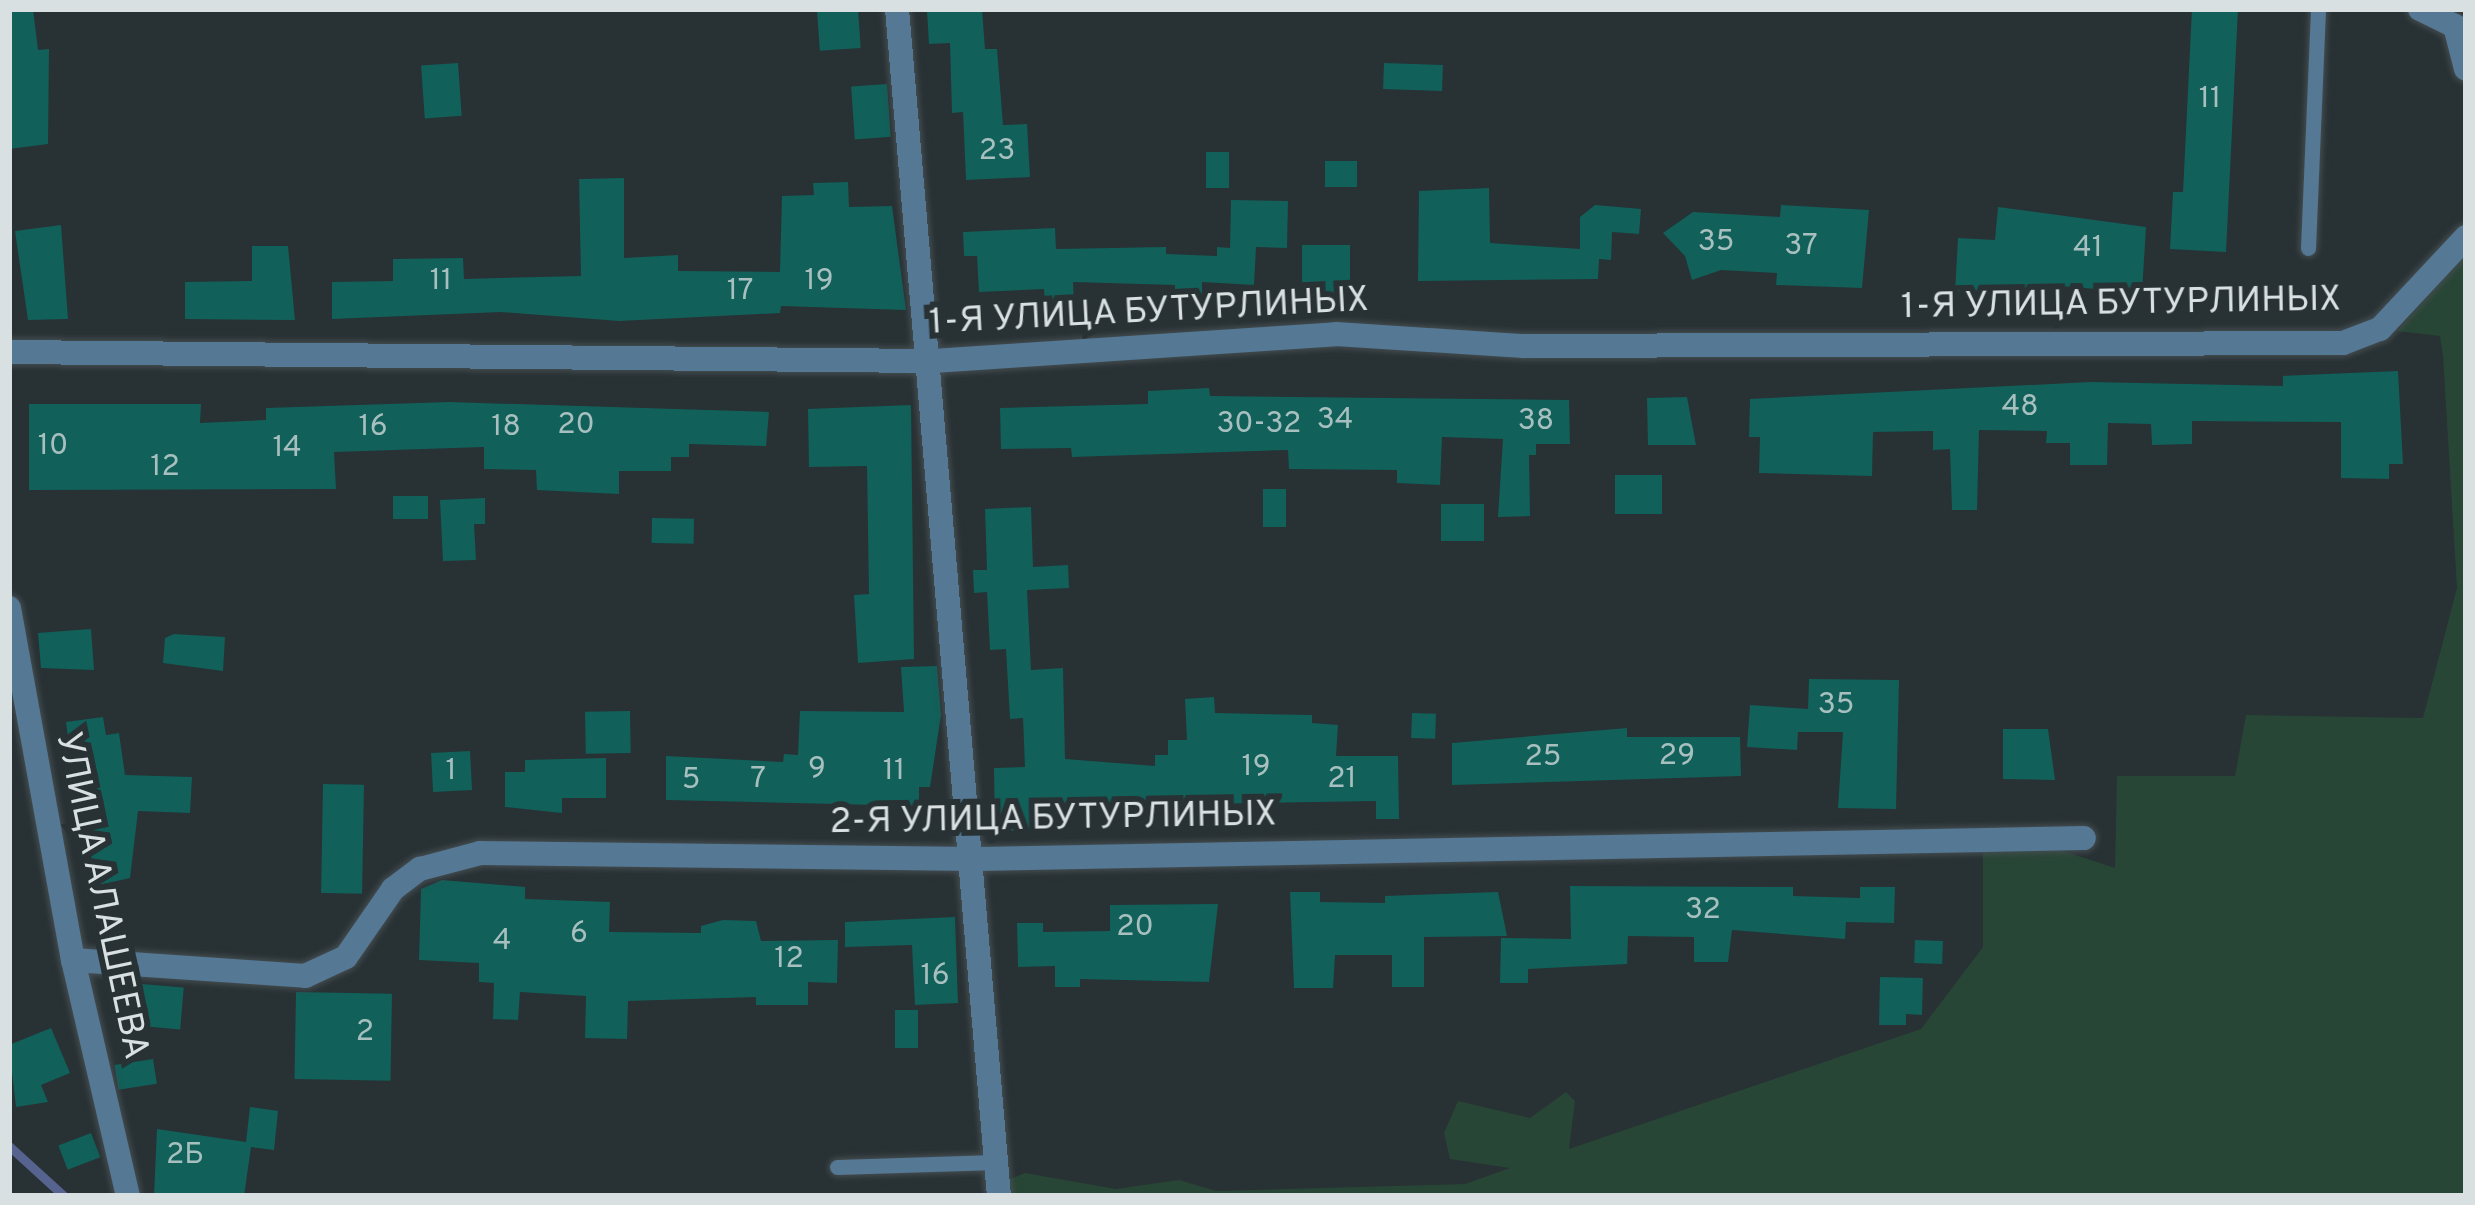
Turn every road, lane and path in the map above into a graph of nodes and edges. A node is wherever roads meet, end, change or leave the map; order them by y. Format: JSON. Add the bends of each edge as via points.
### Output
{"nodes":[{"id":1,"x":897,"y":9,"type":"edge"},
{"id":2,"x":2318,"y":9,"type":"edge"},
{"id":3,"x":2420,"y":9,"type":"edge"},
{"id":4,"x":2466,"y":69,"type":"edge"},
{"id":5,"x":2466,"y":237,"type":"edge"},
{"id":6,"x":2308,"y":248,"type":"dead end"},
{"id":7,"x":9,"y":352,"type":"edge"},
{"id":8,"x":933,"y":361,"type":"junction"},
{"id":9,"x":9,"y":608,"type":"edge"},
{"id":10,"x":2084,"y":838,"type":"dead end"},
{"id":11,"x":974,"y":860,"type":"junction"},
{"id":12,"x":73,"y":960,"type":"junction"},
{"id":13,"x":997,"y":1162,"type":"junction"},
{"id":14,"x":837,"y":1167,"type":"dead end"},
{"id":15,"x":128,"y":1196,"type":"edge"},
{"id":16,"x":999,"y":1196,"type":"edge"}],
"edges":[{"from":1,"to":8,"type":"street"},
{"from":2,"to":6,"type":"lane"},
{"from":3,"to":4,"type":"street","via":[[2455,26]]},
{"from":5,"to":8,"type":"street","name":"1-Я УЛИЦА БУТУРЛИНЫХ","via":[[2380,329],[2343,343],[1524,346],[1336,334]]},
{"from":7,"to":8,"type":"street","name":"1-Я УЛИЦА БУТУРЛИНЫХ"},
{"from":8,"to":11,"type":"street"},
{"from":9,"to":12,"type":"street","name":"УЛИЦА АЛАШЕЕВА"},
{"from":10,"to":11,"type":"street","name":"2-Я УЛИЦА БУТУРЛИНЫХ"},
{"from":11,"to":12,"type":"street","name":"2-Я УЛИЦА БУТУРЛИНЫХ","via":[[480,853],[420,869],[394,889],[346,957],[305,976]]},
{"from":11,"to":13,"type":"street"},
{"from":12,"to":15,"type":"street","name":"УЛИЦА АЛАШЕЕВА"},
{"from":13,"to":14,"type":"lane"},
{"from":13,"to":16,"type":"street"}]}
